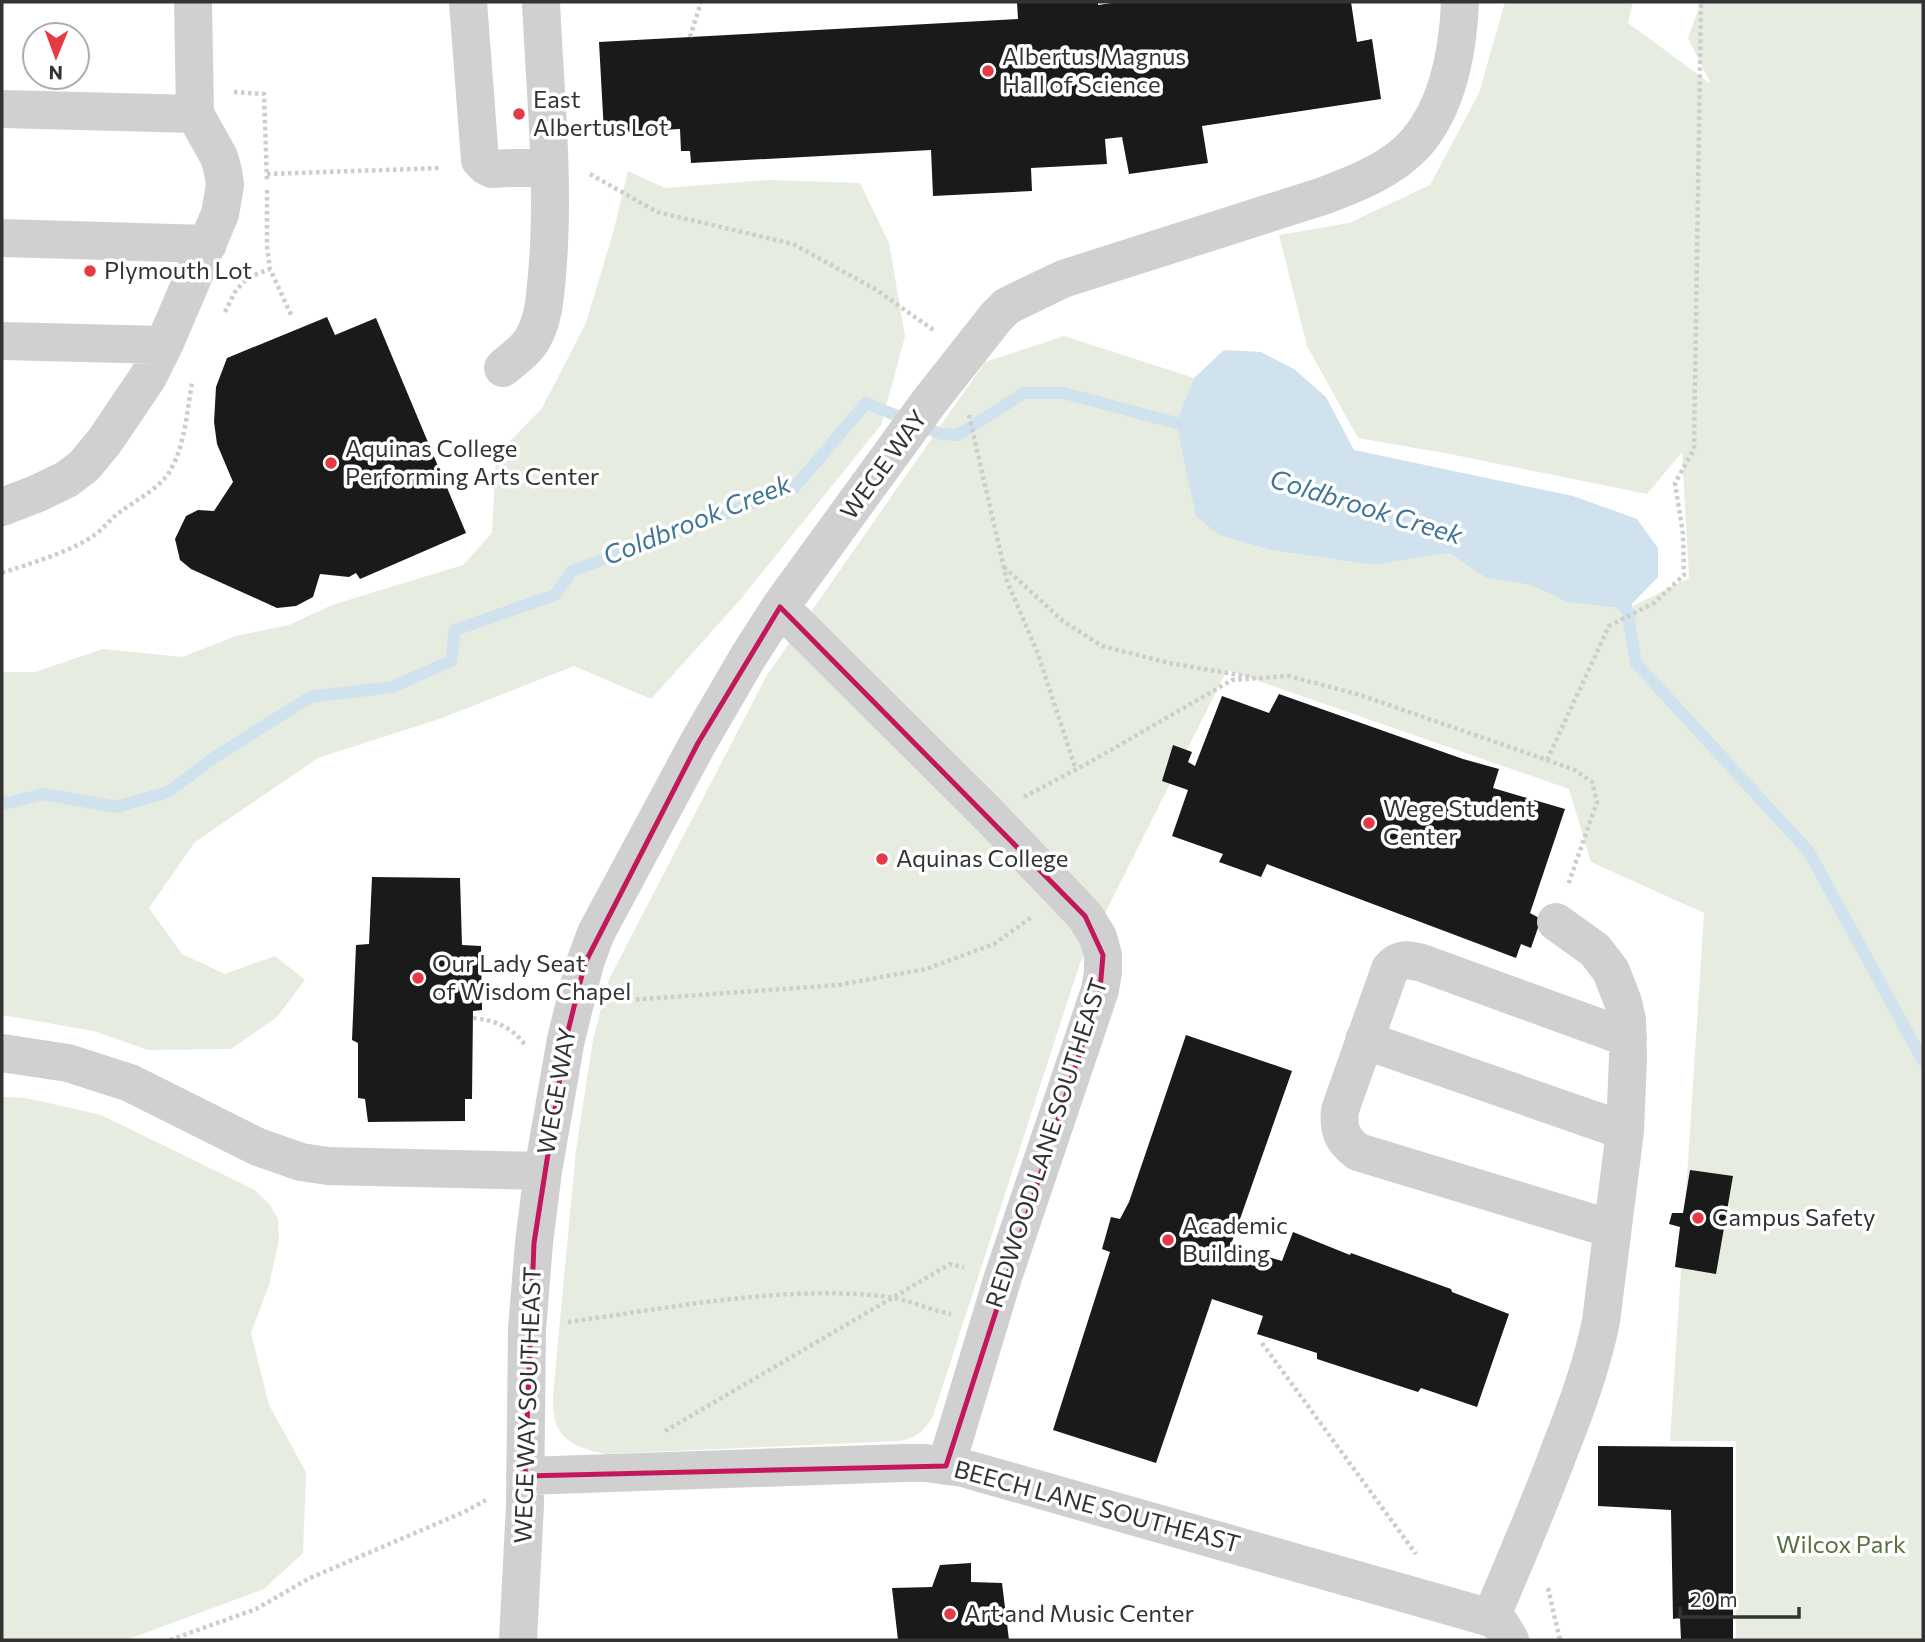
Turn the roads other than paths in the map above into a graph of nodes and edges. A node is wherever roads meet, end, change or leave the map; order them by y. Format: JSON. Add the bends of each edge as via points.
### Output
{"nodes":[{"id":1,"x":193,"y":2,"type":"edge"},
{"id":2,"x":468,"y":2,"type":"edge"},
{"id":3,"x":541,"y":2,"type":"edge"},
{"id":4,"x":1460,"y":2,"type":"edge"},
{"id":5,"x":2,"y":110,"type":"edge"},
{"id":6,"x":195,"y":114,"type":"junction"},
{"id":7,"x":549,"y":166,"type":"junction"},
{"id":8,"x":2,"y":238,"type":"edge"},
{"id":9,"x":208,"y":244,"type":"junction"},
{"id":10,"x":2,"y":341,"type":"edge"},
{"id":11,"x":164,"y":345,"type":"junction"},
{"id":12,"x":503,"y":368,"type":"dead end"},
{"id":13,"x":2,"y":507,"type":"edge"},
{"id":14,"x":780,"y":607,"type":"junction"},
{"id":15,"x":1556,"y":922,"type":"road end"},
{"id":16,"x":1628,"y":1038,"type":"junction"},
{"id":17,"x":1364,"y":1040,"type":"junction"},
{"id":18,"x":2,"y":1053,"type":"edge"},
{"id":19,"x":1625,"y":1131,"type":"junction"},
{"id":20,"x":542,"y":1171,"type":"junction"},
{"id":21,"x":1612,"y":1229,"type":"junction"},
{"id":22,"x":946,"y":1466,"type":"junction"},
{"id":23,"x":525,"y":1476,"type":"junction"},
{"id":24,"x":1500,"y":1629,"type":"edge"},
{"id":25,"x":518,"y":1640,"type":"edge"}],
"edges":[{"from":1,"to":6,"type":"street"},
{"from":2,"to":7,"type":"street","via":[[480,160],[492,169]]},
{"from":3,"to":7,"type":"street"},
{"from":4,"to":14,"type":"street","name":"WEGE WAY","via":[[1446,86],[1414,145],[1353,185],[1063,279],[1007,306],[996,317],[948,403],[897,446]]},
{"from":5,"to":6,"type":"street"},
{"from":6,"to":9,"type":"street","via":[[223,170],[223,200]]},
{"from":7,"to":12,"type":"street","via":[[550,244],[544,307],[533,338]]},
{"from":8,"to":9,"type":"street"},
{"from":9,"to":11,"type":"street"},
{"from":10,"to":11,"type":"street"},
{"from":11,"to":13,"type":"street","via":[[135,398],[84,466],[66,479]]},
{"from":14,"to":20,"type":"street","name":"WEGE WAY","via":[[698,743],[608,910],[585,963]]},
{"from":14,"to":22,"type":"street","name":"REDWOOD LANE SOUTHEAST","via":[[1085,916],[1098,937],[1104,962],[1102,982],[1003,1277]]},
{"from":15,"to":16,"type":"street","via":[[1595,950],[1611,971],[1623,1002]]},
{"from":16,"to":17,"type":"street","via":[[1406,960],[1390,969]]},
{"from":16,"to":19,"type":"street"},
{"from":17,"to":19,"type":"street"},
{"from":17,"to":21,"type":"street","via":[[1339,1120],[1340,1134],[1358,1152]]},
{"from":18,"to":20,"type":"street","via":[[68,1063],[130,1083],[258,1147],[301,1162]]},
{"from":19,"to":21,"type":"street"},
{"from":20,"to":23,"type":"street","name":"WEGE WAY SOUTHEAST","via":[[527,1329]]},
{"from":21,"to":24,"type":"street","via":[[1601,1321],[1589,1370],[1534,1519]]},
{"from":22,"to":23,"type":"street","name":"BEECH LANE SOUTHEAST","via":[[904,1463]]},
{"from":22,"to":24,"type":"street","name":"BEECH LANE SOUTHEAST","via":[[1006,1479]]},
{"from":23,"to":25,"type":"street","name":"WEGE WAY SOUTHEAST"}]}
